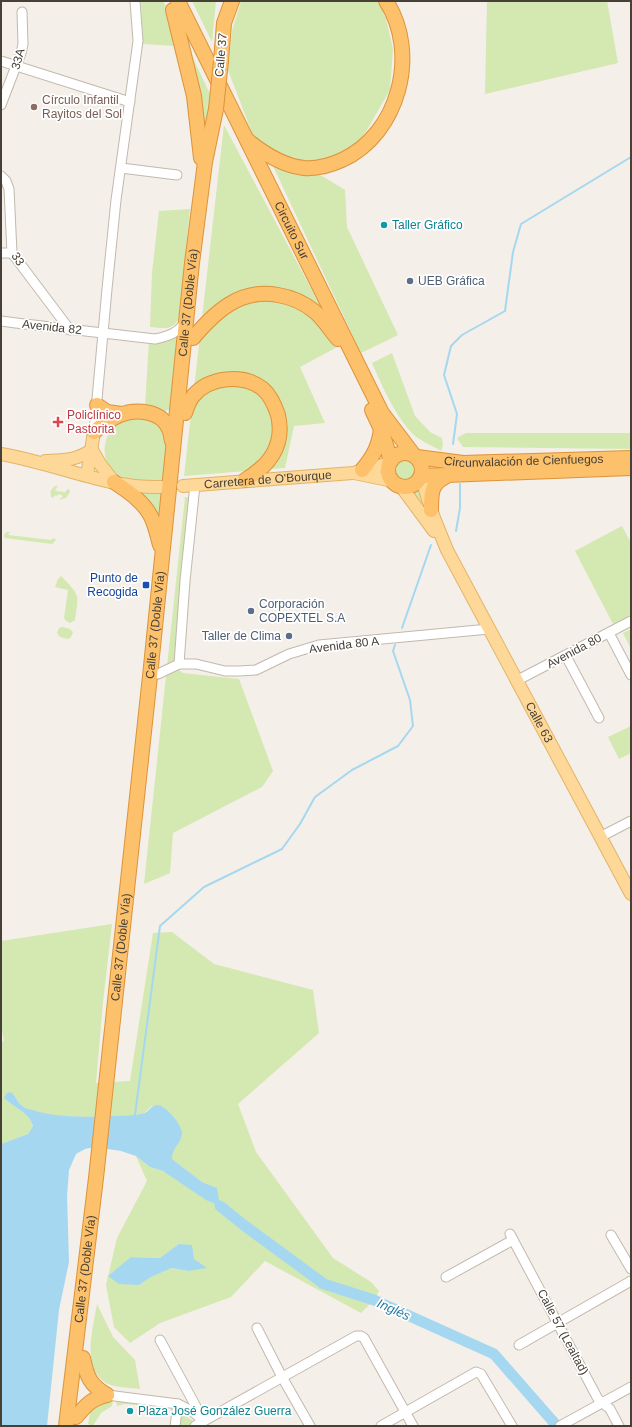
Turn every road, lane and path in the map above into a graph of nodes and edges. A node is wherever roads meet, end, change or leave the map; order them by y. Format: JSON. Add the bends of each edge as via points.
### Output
{"nodes":[{"id":1,"x":134,"y":1,"type":"edge"},
{"id":2,"x":226,"y":1,"type":"edge"},
{"id":3,"x":232,"y":1,"type":"edge"},
{"id":4,"x":386,"y":1,"type":"edge"},
{"id":5,"x":173,"y":4,"type":"edge"},
{"id":6,"x":22,"y":12,"type":"dead end"},
{"id":7,"x":224,"y":23,"type":"junction"},
{"id":8,"x":1,"y":61,"type":"edge"},
{"id":9,"x":17,"y":67,"type":"junction"},
{"id":10,"x":130,"y":102,"type":"junction"},
{"id":11,"x":1,"y":104,"type":"edge"},
{"id":12,"x":216,"y":109,"type":"junction"},
{"id":13,"x":244,"y":137,"type":"junction"},
{"id":14,"x":121,"y":168,"type":"junction"},
{"id":15,"x":177,"y":175,"type":"dead end"},
{"id":16,"x":1,"y":176,"type":"edge"},
{"id":17,"x":201,"y":189,"type":"junction"},
{"id":18,"x":1,"y":253,"type":"edge"},
{"id":19,"x":12,"y":253,"type":"junction"},
{"id":20,"x":1,"y":320,"type":"edge"},
{"id":21,"x":186,"y":320,"type":"junction"},
{"id":22,"x":70,"y":330,"type":"junction"},
{"id":23,"x":103,"y":333,"type":"junction"},
{"id":24,"x":193,"y":338,"type":"junction"},
{"id":25,"x":338,"y":338,"type":"junction"},
{"id":26,"x":97,"y":405,"type":"junction"},
{"id":27,"x":185,"y":413,"type":"junction"},
{"id":28,"x":122,"y":414,"type":"junction"},
{"id":29,"x":386,"y":427,"type":"junction"},
{"id":30,"x":94,"y":432,"type":"junction"},
{"id":31,"x":173,"y":444,"type":"junction"},
{"id":32,"x":92,"y":450,"type":"junction"},
{"id":33,"x":1,"y":454,"type":"edge"},
{"id":34,"x":415,"y":456,"type":"junction"},
{"id":35,"x":631,"y":458,"type":"edge"},
{"id":36,"x":439,"y":461,"type":"junction"},
{"id":37,"x":34,"y":462,"type":"junction"},
{"id":38,"x":390,"y":462,"type":"junction"},
{"id":39,"x":631,"y":468,"type":"edge"},
{"id":40,"x":358,"y":471,"type":"junction"},
{"id":41,"x":87,"y":475,"type":"junction"},
{"id":42,"x":449,"y":475,"type":"junction"},
{"id":43,"x":421,"y":476,"type":"junction"},
{"id":44,"x":245,"y":480,"type":"junction"},
{"id":45,"x":114,"y":482,"type":"junction"},
{"id":46,"x":397,"y":483,"type":"junction"},
{"id":47,"x":195,"y":485,"type":"junction"},
{"id":48,"x":183,"y":486,"type":"dead end"},
{"id":49,"x":162,"y":487,"type":"dead end"},
{"id":50,"x":431,"y":510,"type":"junction"},
{"id":51,"x":447,"y":550,"type":"junction"},
{"id":52,"x":162,"y":554,"type":"junction"},
{"id":53,"x":631,"y":621,"type":"edge"},
{"id":54,"x":489,"y":629,"type":"junction"},
{"id":55,"x":609,"y":633,"type":"junction"},
{"id":56,"x":566,"y":656,"type":"junction"},
{"id":57,"x":627,"y":659,"type":"edge"},
{"id":58,"x":179,"y":664,"type":"junction"},
{"id":59,"x":158,"y":674,"type":"junction"},
{"id":60,"x":631,"y":675,"type":"edge"},
{"id":61,"x":516,"y":681,"type":"junction"},
{"id":62,"x":599,"y":718,"type":"dead end"},
{"id":63,"x":631,"y":821,"type":"edge"},
{"id":64,"x":600,"y":837,"type":"junction"},
{"id":65,"x":631,"y":894,"type":"edge"},
{"id":66,"x":111,"y":1076,"type":"junction"},
{"id":67,"x":100,"y":1179,"type":"junction"},
{"id":68,"x":611,"y":1235,"type":"dead end"},
{"id":69,"x":631,"y":1269,"type":"edge"},
{"id":70,"x":446,"y":1277,"type":"dead end"},
{"id":71,"x":631,"y":1281,"type":"edge"},
{"id":72,"x":558,"y":1322,"type":"junction"},
{"id":73,"x":257,"y":1328,"type":"dead end"},
{"id":74,"x":160,"y":1340,"type":"dead end"},
{"id":75,"x":519,"y":1345,"type":"dead end"},
{"id":76,"x":83,"y":1358,"type":"junction"},
{"id":77,"x":282,"y":1377,"type":"junction"},
{"id":78,"x":631,"y":1387,"type":"edge"},
{"id":79,"x":108,"y":1395,"type":"junction"},
{"id":80,"x":178,"y":1404,"type":"junction"},
{"id":81,"x":602,"y":1404,"type":"junction"},
{"id":82,"x":406,"y":1412,"type":"junction"},
{"id":83,"x":72,"y":1423,"type":"edge"},
{"id":84,"x":205,"y":1423,"type":"edge"},
{"id":85,"x":175,"y":1426,"type":"edge"},
{"id":86,"x":195,"y":1426,"type":"edge"},
{"id":87,"x":310,"y":1426,"type":"edge"},
{"id":88,"x":381,"y":1426,"type":"edge"},
{"id":89,"x":413,"y":1426,"type":"edge"},
{"id":90,"x":512,"y":1426,"type":"edge"},
{"id":91,"x":560,"y":1426,"type":"edge"},
{"id":92,"x":619,"y":1426,"type":"edge"}],
"edges":[{"from":1,"to":10,"type":"street","via":[[138,41]]},
{"from":2,"to":7,"type":"main road","name":"Calle 37"},
{"from":3,"to":7,"type":"highway"},
{"from":4,"to":13,"type":"highway","via":[[398,28],[403,63],[394,106],[372,140],[354,155],[321,167],[303,168],[278,161]]},
{"from":5,"to":13,"type":"highway","name":"Circuito Sur"},
{"from":5,"to":17,"type":"highway","via":[[194,96],[201,152]]},
{"from":5,"to":25,"type":"highway","name":"Circuito Sur","via":[[194,54]]},
{"from":6,"to":9,"type":"street","name":"33A","via":[[23,44]]},
{"from":7,"to":12,"type":"highway","name":"Calle 37","bridge":true},
{"from":8,"to":9,"type":"street"},
{"from":9,"to":10,"type":"street"},
{"from":9,"to":11,"type":"street","name":"33A"},
{"from":10,"to":14,"type":"street"},
{"from":12,"to":17,"type":"highway","name":"Calle 37 (Doble Vía)"},
{"from":12,"to":24,"type":"highway","name":"Calle 37 (Doble Vía)"},
{"from":13,"to":29,"type":"highway","name":"Circuito Sur","via":[[376,401]]},
{"from":14,"to":15,"type":"street"},
{"from":14,"to":23,"type":"street"},
{"from":16,"to":19,"type":"street","name":"33","via":[[9,189]]},
{"from":17,"to":21,"type":"highway","name":"Calle 37 (Doble Vía)"},
{"from":18,"to":19,"type":"street"},
{"from":19,"to":22,"type":"street","name":"33"},
{"from":20,"to":22,"type":"street","name":"Avenida 82"},
{"from":21,"to":23,"type":"street","name":"Avenida 82","via":[[177,332],[168,336],[155,338]]},
{"from":21,"to":31,"type":"highway","name":"Calle 37 (Doble Vía)"},
{"from":22,"to":23,"type":"street","name":"Avenida 82"},
{"from":23,"to":26,"type":"street"},
{"from":24,"to":25,"type":"highway","via":[[205,324],[232,302],[262,293],[290,297],[314,311]]},
{"from":24,"to":27,"type":"highway","name":"Calle 37 (Doble Vía)"},
{"from":25,"to":29,"type":"highway","name":"Circuito Sur"},
{"from":26,"to":28,"type":"highway","via":[[107,412]]},
{"from":26,"to":30,"type":"street"},
{"from":27,"to":44,"type":"highway","via":[[193,396],[211,383],[229,379],[239,380],[263,389],[276,409],[280,433],[276,451],[255,474]]},
{"from":27,"to":59,"type":"highway","name":"Calle 37 (Doble Vía)"},
{"from":28,"to":30,"type":"highway"},
{"from":28,"to":31,"type":"highway","via":[[140,412],[156,415],[169,429]]},
{"from":29,"to":34,"type":"highway","name":"Circuito Sur"},
{"from":29,"to":36,"type":"highway"},
{"from":29,"to":38,"type":"highway","name":"Circuito Sur"},
{"from":29,"to":40,"type":"highway","via":[[376,451]]},
{"from":30,"to":32,"type":"main road"},
{"from":31,"to":52,"type":"highway","name":"Calle 37 (Doble Vía)"},
{"from":32,"to":37,"type":"main road","via":[[70,460]]},
{"from":32,"to":41,"type":"main road"},
{"from":32,"to":45,"type":"main road"},
{"from":33,"to":37,"type":"main road"},
{"from":34,"to":36,"type":"highway","name":"Circunvalación de Cienfuegos"},
{"from":34,"to":38,"type":"highway","name":"Circunvalación de Cienfuegos","via":[[403,453]]},
{"from":34,"to":43,"type":"highway","via":[[422,466]]},
{"from":35,"to":36,"type":"highway","name":"Circunvalación de Cienfuegos","via":[[463,463]]},
{"from":37,"to":41,"type":"main road"},
{"from":38,"to":40,"type":"main road","name":"Carretera de O'Bourque"},
{"from":38,"to":46,"type":"highway","via":[[389,473]]},
{"from":39,"to":42,"type":"highway","name":"Circunvalación de Cienfuegos"},
{"from":40,"to":44,"type":"main road","name":"Carretera de O'Bourque"},
{"from":40,"to":46,"type":"main road","name":"Carretera de O'Bourque"},
{"from":41,"to":45,"type":"main road"},
{"from":42,"to":43,"type":"highway","name":"Circunvalación de Cienfuegos"},
{"from":42,"to":50,"type":"highway","via":[[436,483],[432,490]]},
{"from":43,"to":46,"type":"highway","name":"Circunvalación de Cienfuegos","via":[[409,486]]},
{"from":43,"to":50,"type":"main road","name":"Calle 63"},
{"from":44,"to":47,"type":"main road","name":"Carretera de O'Bourque"},
{"from":45,"to":49,"type":"main road","via":[[141,487]]},
{"from":45,"to":52,"type":"highway","via":[[132,494],[148,511]]},
{"from":46,"to":51,"type":"main road","name":"Calle 63"},
{"from":47,"to":48,"type":"main road","name":"Carretera de O'Bourque"},
{"from":47,"to":58,"type":"street"},
{"from":50,"to":51,"type":"main road","name":"Calle 63"},
{"from":51,"to":54,"type":"main road","name":"Calle 63"},
{"from":52,"to":66,"type":"highway","name":"Calle 37 (Doble Vía)"},
{"from":53,"to":55,"type":"street","name":"Avenida 80"},
{"from":54,"to":58,"type":"street","name":"Avenida 80 A","via":[[319,646],[289,654],[256,670],[225,670],[196,664]]},
{"from":54,"to":61,"type":"main road","name":"Calle 63"},
{"from":55,"to":56,"type":"street","name":"Avenida 80"},
{"from":55,"to":57,"type":"street"},
{"from":56,"to":61,"type":"street","name":"Avenida 80"},
{"from":56,"to":62,"type":"street"},
{"from":57,"to":60,"type":"street"},
{"from":58,"to":59,"type":"street","name":"Avenida 80 A"},
{"from":59,"to":66,"type":"highway","name":"Calle 37 (Doble Vía)"},
{"from":61,"to":64,"type":"main road","name":"Calle 63"},
{"from":63,"to":64,"type":"street"},
{"from":64,"to":65,"type":"main road","name":"Calle 63"},
{"from":66,"to":67,"type":"highway","name":"Calle 37 (Doble Vía)"},
{"from":67,"to":76,"type":"highway","name":"Calle 37 (Doble Vía)"},
{"from":67,"to":83,"type":"highway","name":"Calle 37 (Doble Vía)"},
{"from":68,"to":69,"type":"street"},
{"from":70,"to":72,"type":"street","name":"Calle 57 (Lealtad)","via":[[512,1237]]},
{"from":71,"to":72,"type":"street"},
{"from":72,"to":75,"type":"street"},
{"from":72,"to":81,"type":"street","name":"Calle 57 (Lealtad)"},
{"from":73,"to":77,"type":"street"},
{"from":74,"to":84,"type":"street"},
{"from":76,"to":79,"type":"highway","via":[[86,1374],[98,1390]]},
{"from":76,"to":83,"type":"highway","name":"Calle 37 (Doble Vía)"},
{"from":77,"to":82,"type":"street","via":[[356,1336],[361,1336]]},
{"from":77,"to":84,"type":"street"},
{"from":77,"to":87,"type":"street"},
{"from":78,"to":81,"type":"street"},
{"from":79,"to":80,"type":"street"},
{"from":79,"to":83,"type":"highway","via":[[96,1398],[87,1405]]},
{"from":80,"to":84,"type":"street","via":[[192,1411]]},
{"from":80,"to":85,"type":"street"},
{"from":81,"to":91,"type":"street"},
{"from":81,"to":92,"type":"street","name":"Calle 57 (Lealtad)","via":[[610,1409]]},
{"from":82,"to":88,"type":"street"},
{"from":82,"to":89,"type":"street"},
{"from":82,"to":90,"type":"street","via":[[479,1372]]},
{"from":84,"to":86,"type":"street"}]}
